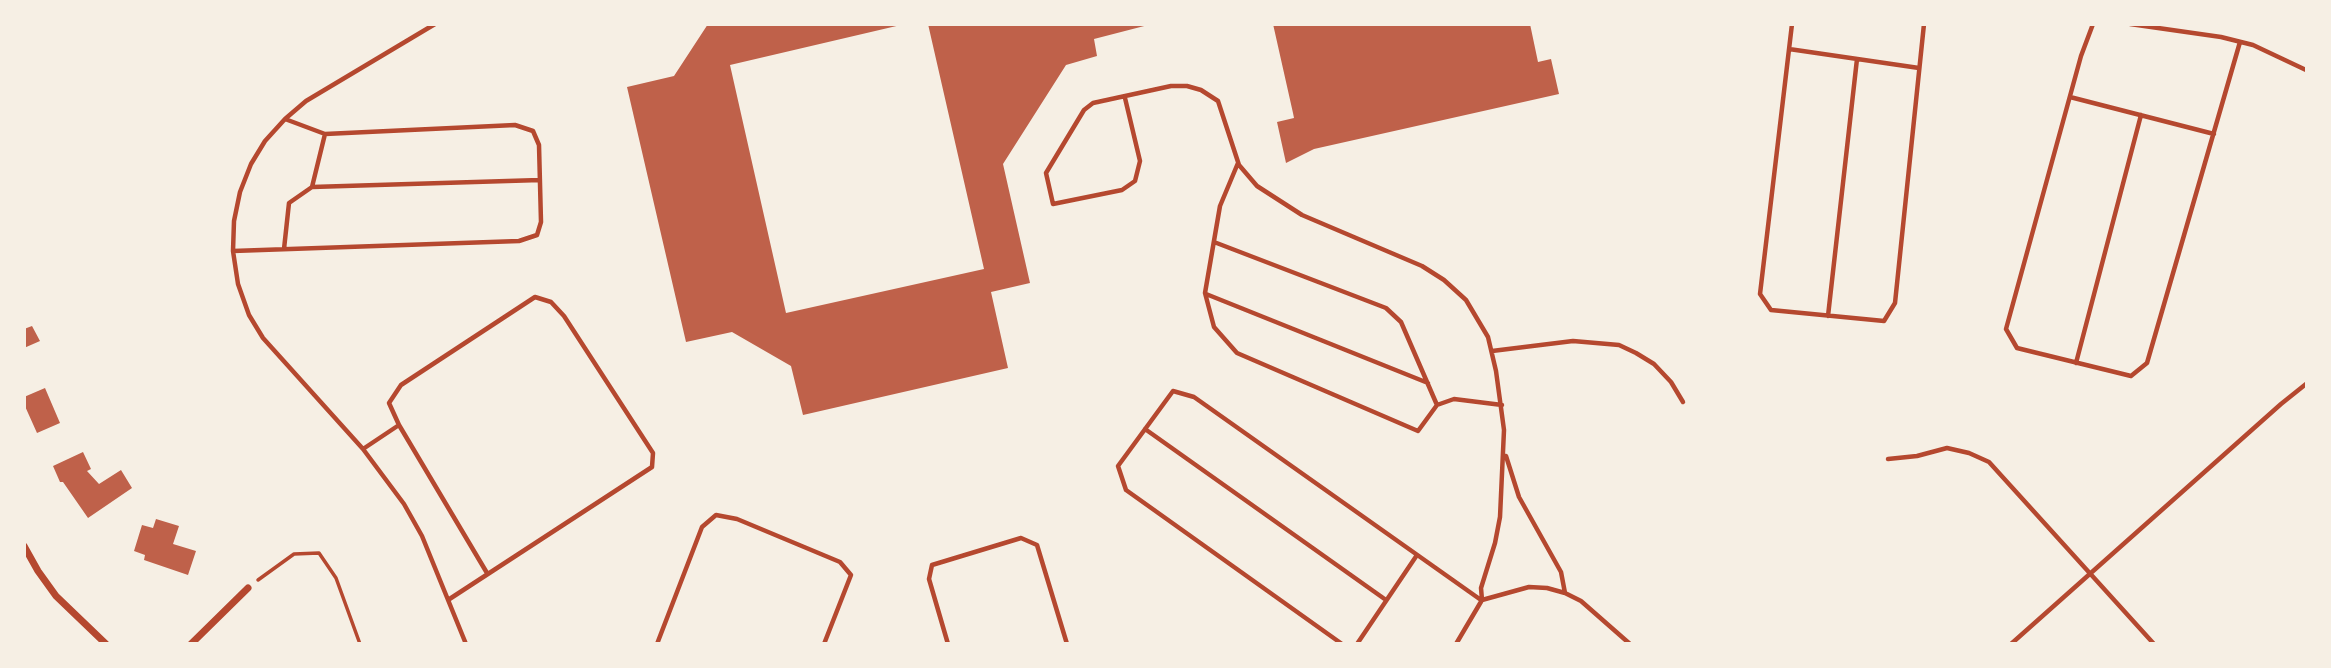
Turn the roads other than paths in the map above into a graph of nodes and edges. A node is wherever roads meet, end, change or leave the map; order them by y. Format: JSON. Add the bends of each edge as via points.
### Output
{"nodes":[{"id":1,"x":435,"y":24,"type":"edge"},
{"id":2,"x":1792,"y":24,"type":"edge"},
{"id":3,"x":1924,"y":24,"type":"edge"},
{"id":4,"x":2093,"y":24,"type":"edge"},
{"id":5,"x":2130,"y":24,"type":"edge"},
{"id":6,"x":2240,"y":42,"type":"junction"},
{"id":7,"x":1789,"y":49,"type":"junction"},
{"id":8,"x":1857,"y":59,"type":"junction"},
{"id":9,"x":1919,"y":68,"type":"junction"},
{"id":10,"x":2306,"y":70,"type":"edge"},
{"id":11,"x":2070,"y":97,"type":"junction"},
{"id":12,"x":1125,"y":98,"type":"junction"},
{"id":13,"x":2141,"y":115,"type":"junction"},
{"id":14,"x":285,"y":119,"type":"junction"},
{"id":15,"x":325,"y":134,"type":"junction"},
{"id":16,"x":2214,"y":134,"type":"junction"},
{"id":17,"x":1238,"y":162,"type":"junction"},
{"id":18,"x":540,"y":180,"type":"junction"},
{"id":19,"x":312,"y":187,"type":"junction"},
{"id":20,"x":1214,"y":242,"type":"junction"},
{"id":21,"x":284,"y":250,"type":"junction"},
{"id":22,"x":233,"y":251,"type":"junction"},
{"id":23,"x":1205,"y":293,"type":"junction"},
{"id":24,"x":1828,"y":316,"type":"junction"},
{"id":25,"x":1491,"y":351,"type":"junction"},
{"id":26,"x":2076,"y":363,"type":"junction"},
{"id":27,"x":1427,"y":383,"type":"junction"},
{"id":28,"x":2306,"y":384,"type":"edge"},
{"id":29,"x":1683,"y":402,"type":"dead end"},
{"id":30,"x":1437,"y":405,"type":"junction"},
{"id":31,"x":1502,"y":405,"type":"junction"},
{"id":32,"x":399,"y":425,"type":"junction"},
{"id":33,"x":1145,"y":429,"type":"junction"},
{"id":34,"x":363,"y":449,"type":"junction"},
{"id":35,"x":1504,"y":452,"type":"junction"},
{"id":36,"x":1888,"y":459,"type":"dead end"},
{"id":37,"x":24,"y":545,"type":"edge"},
{"id":38,"x":1417,"y":555,"type":"junction"},
{"id":39,"x":487,"y":573,"type":"junction"},
{"id":40,"x":2090,"y":573,"type":"junction"},
{"id":41,"x":248,"y":589,"type":"road end"},
{"id":42,"x":1564,"y":593,"type":"junction"},
{"id":43,"x":448,"y":600,"type":"junction"},
{"id":44,"x":1386,"y":600,"type":"junction"},
{"id":45,"x":1482,"y":600,"type":"junction"},
{"id":46,"x":106,"y":643,"type":"edge"},
{"id":47,"x":191,"y":643,"type":"edge"},
{"id":48,"x":466,"y":643,"type":"edge"},
{"id":49,"x":657,"y":643,"type":"edge"},
{"id":50,"x":824,"y":643,"type":"edge"},
{"id":51,"x":948,"y":643,"type":"edge"},
{"id":52,"x":1068,"y":643,"type":"edge"},
{"id":53,"x":1342,"y":643,"type":"edge"},
{"id":54,"x":1357,"y":643,"type":"edge"},
{"id":55,"x":1456,"y":643,"type":"edge"},
{"id":56,"x":1630,"y":643,"type":"edge"},
{"id":57,"x":2011,"y":643,"type":"edge"},
{"id":58,"x":2154,"y":643,"type":"edge"}],
"edges":[{"from":1,"to":14,"type":"lane","via":[[306,101]]},
{"from":2,"to":7,"type":"lane"},
{"from":3,"to":9,"type":"lane"},
{"from":4,"to":11,"type":"lane"},
{"from":5,"to":6,"type":"lane"},
{"from":6,"to":10,"type":"lane"},
{"from":6,"to":16,"type":"lane"},
{"from":7,"to":8,"type":"lane"},
{"from":7,"to":24,"type":"lane","via":[[1760,294],[1771,310]]},
{"from":8,"to":9,"type":"lane"},
{"from":8,"to":24,"type":"lane"},
{"from":9,"to":24,"type":"lane","via":[[1895,303],[1884,321]]},
{"from":11,"to":13,"type":"lane"},
{"from":11,"to":26,"type":"lane","via":[[2006,329],[2017,348]]},
{"from":12,"to":12,"type":"lane","via":[[1140,161],[1135,181],[1122,190],[1053,204],[1046,173],[1084,110],[1093,103]]},
{"from":12,"to":17,"type":"lane","via":[[1171,86],[1202,90],[1218,101]]},
{"from":13,"to":16,"type":"lane"},
{"from":13,"to":26,"type":"lane"},
{"from":14,"to":15,"type":"lane"},
{"from":14,"to":22,"type":"lane","via":[[251,164],[240,192]]},
{"from":15,"to":18,"type":"lane","via":[[515,125],[533,131]]},
{"from":15,"to":19,"type":"lane"},
{"from":16,"to":26,"type":"lane","via":[[2147,363],[2131,376]]},
{"from":17,"to":20,"type":"lane","via":[[1220,206]]},
{"from":17,"to":25,"type":"lane","via":[[1257,186],[1302,215],[1422,266],[1444,280],[1478,318]]},
{"from":18,"to":19,"type":"lane"},
{"from":18,"to":21,"type":"lane","via":[[537,235],[519,241]]},
{"from":19,"to":21,"type":"lane","via":[[289,203]]},
{"from":20,"to":23,"type":"lane"},
{"from":20,"to":27,"type":"lane","via":[[1386,308],[1401,322]]},
{"from":21,"to":22,"type":"lane"},
{"from":22,"to":34,"type":"lane","via":[[238,284],[263,338]]},
{"from":23,"to":27,"type":"lane"},
{"from":23,"to":30,"type":"lane","via":[[1214,327],[1237,353],[1418,431]]},
{"from":25,"to":29,"type":"lane","via":[[1573,341],[1619,345],[1654,364]]},
{"from":25,"to":31,"type":"lane"},
{"from":27,"to":30,"type":"lane"},
{"from":28,"to":40,"type":"lane"},
{"from":30,"to":31,"type":"lane","via":[[1454,399]]},
{"from":31,"to":35,"type":"lane"},
{"from":32,"to":34,"type":"lane"},
{"from":32,"to":39,"type":"lane"},
{"from":32,"to":39,"type":"lane","via":[[389,403],[401,385],[535,297],[551,302],[564,316],[653,453],[652,467]]},
{"from":33,"to":38,"type":"lane","via":[[1173,391],[1194,397]]},
{"from":33,"to":44,"type":"lane"},
{"from":33,"to":53,"type":"lane","via":[[1118,466],[1126,490]]},
{"from":34,"to":43,"type":"lane","via":[[404,504]]},
{"from":35,"to":42,"type":"lane","via":[[1519,497],[1560,572]]},
{"from":35,"to":45,"type":"lane","via":[[1500,517],[1481,588]]},
{"from":36,"to":40,"type":"lane","via":[[1947,448],[1989,462]]},
{"from":37,"to":46,"type":"street","via":[[56,596]]},
{"from":38,"to":44,"type":"lane"},
{"from":38,"to":45,"type":"lane"},
{"from":39,"to":43,"type":"lane"},
{"from":40,"to":57,"type":"lane"},
{"from":40,"to":58,"type":"lane"},
{"from":41,"to":47,"type":"street"},
{"from":42,"to":45,"type":"lane","via":[[1529,587]]},
{"from":42,"to":56,"type":"lane","via":[[1581,601]]},
{"from":43,"to":48,"type":"lane"},
{"from":44,"to":54,"type":"lane"},
{"from":45,"to":55,"type":"lane"},
{"from":49,"to":50,"type":"lane","via":[[702,527],[716,515],[737,519],[846,568],[851,575]]},
{"from":51,"to":52,"type":"lane","via":[[929,579],[932,565],[1021,538],[1037,545]]}]}
